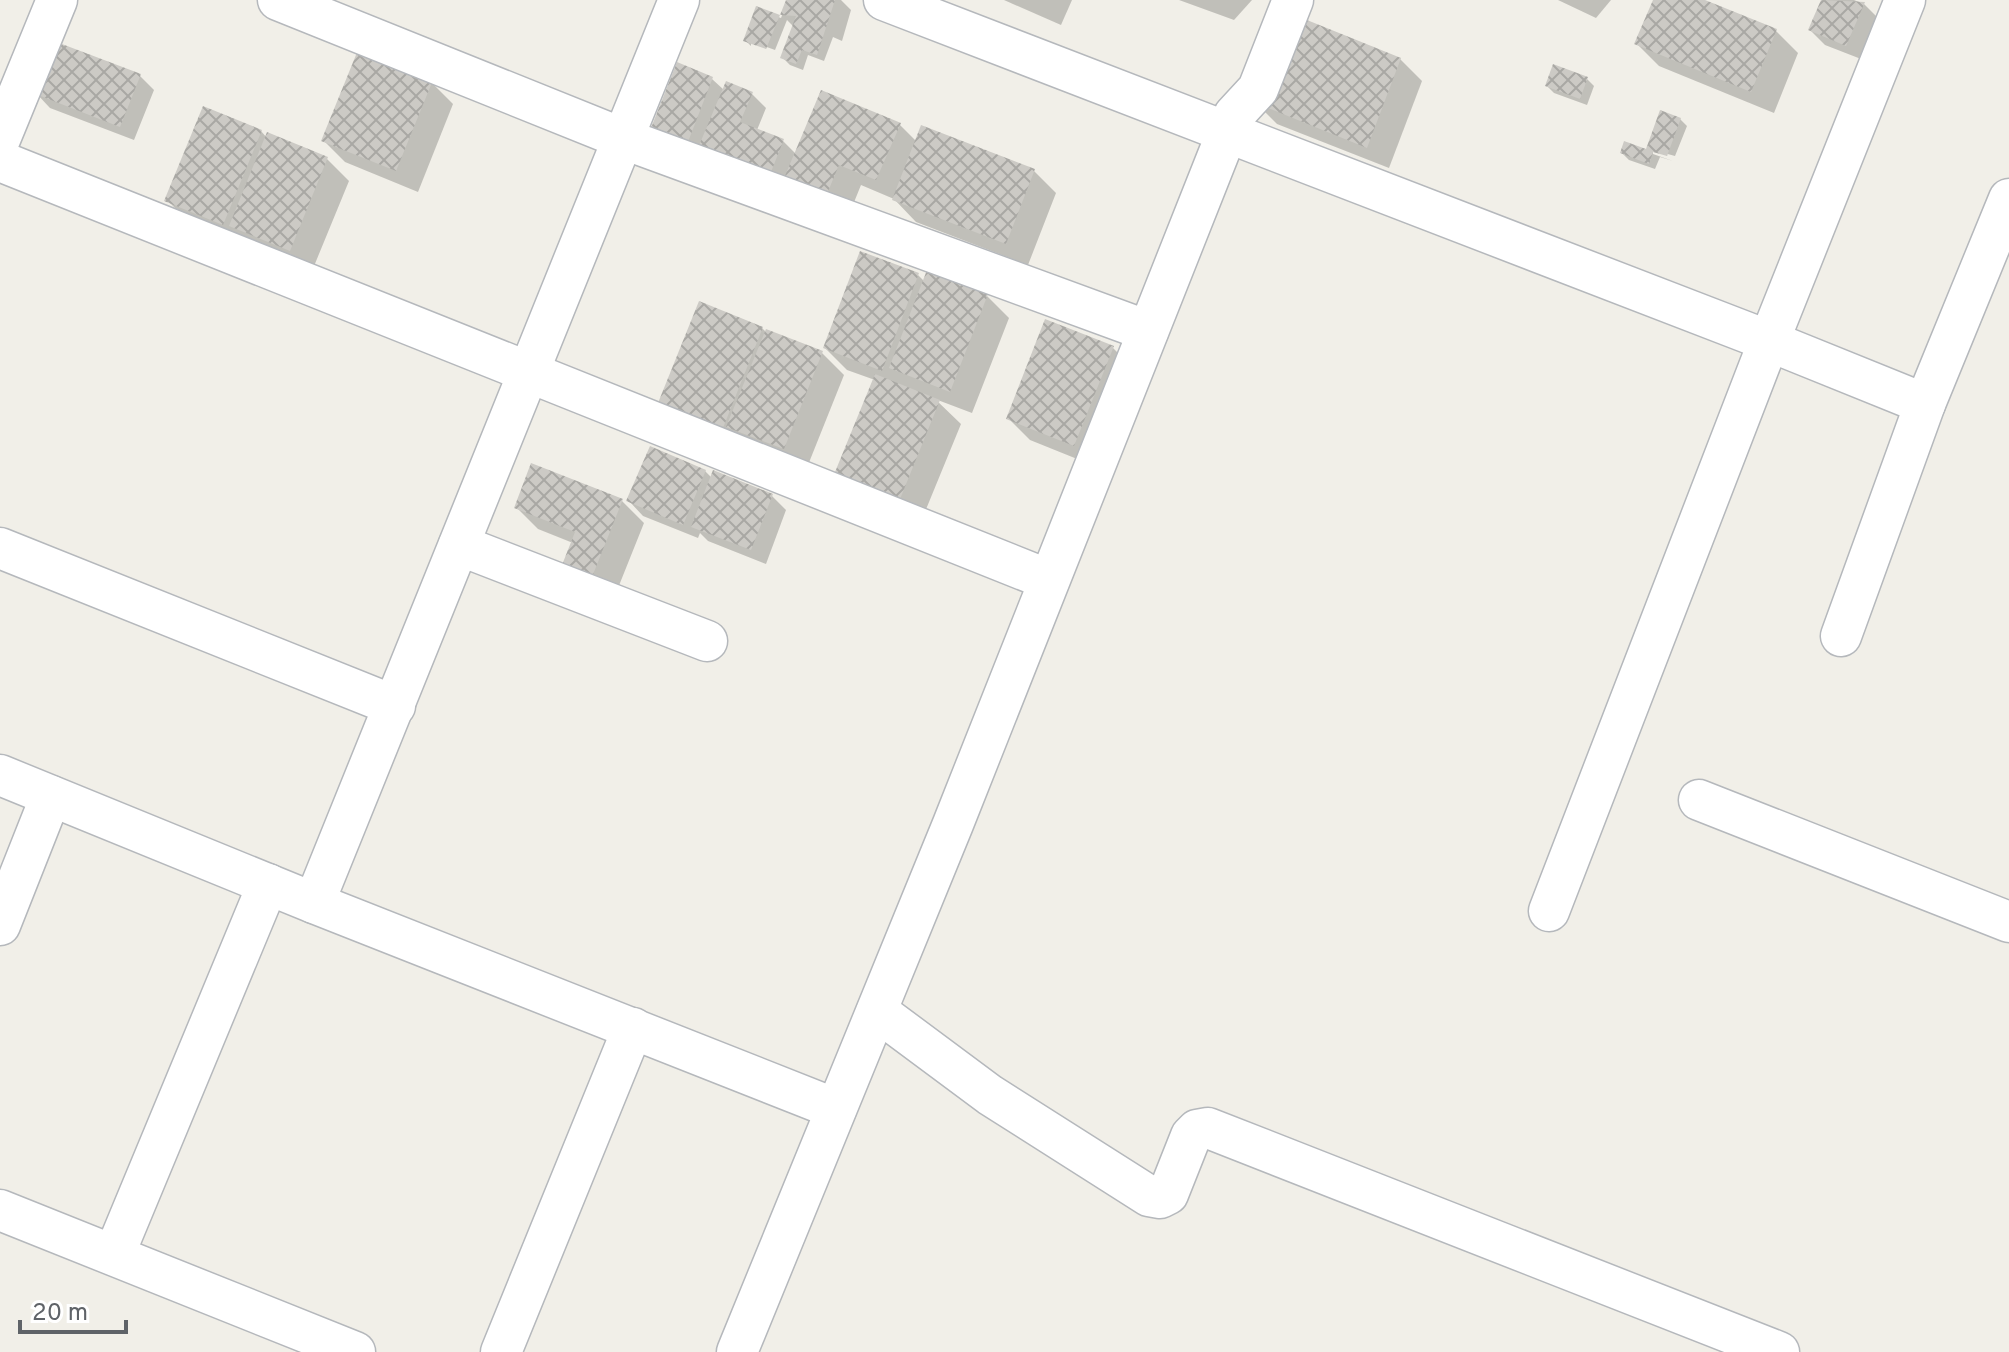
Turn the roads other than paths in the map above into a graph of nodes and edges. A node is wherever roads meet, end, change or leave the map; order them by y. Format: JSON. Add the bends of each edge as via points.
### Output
{"nodes":[{"id":1,"x":57,"y":0,"type":"edge"},
{"id":2,"x":278,"y":0,"type":"edge"},
{"id":3,"x":679,"y":0,"type":"edge"},
{"id":4,"x":884,"y":0,"type":"edge"},
{"id":5,"x":1264,"y":0,"type":"edge"},
{"id":6,"x":1293,"y":0,"type":"edge"},
{"id":7,"x":1905,"y":0,"type":"edge"},
{"id":8,"x":1231,"y":124,"type":"junction"},
{"id":9,"x":0,"y":139,"type":"edge"},
{"id":10,"x":624,"y":139,"type":"junction"},
{"id":11,"x":0,"y":161,"type":"edge"},
{"id":12,"x":2009,"y":199,"type":"edge"},
{"id":13,"x":1148,"y":331,"type":"junction"},
{"id":14,"x":1769,"y":341,"type":"junction"},
{"id":15,"x":530,"y":373,"type":"junction"},
{"id":16,"x":1925,"y":404,"type":"junction"},
{"id":17,"x":459,"y":545,"type":"junction"},
{"id":18,"x":0,"y":548,"type":"edge"},
{"id":19,"x":1049,"y":580,"type":"junction"},
{"id":20,"x":1841,"y":636,"type":"dead end"},
{"id":21,"x":707,"y":641,"type":"dead end"},
{"id":22,"x":395,"y":706,"type":"junction"},
{"id":23,"x":0,"y":775,"type":"edge"},
{"id":24,"x":51,"y":796,"type":"junction"},
{"id":25,"x":1699,"y":800,"type":"dead end"},
{"id":26,"x":268,"y":884,"type":"junction"},
{"id":27,"x":314,"y":903,"type":"junction"},
{"id":28,"x":1549,"y":911,"type":"dead end"},
{"id":29,"x":2009,"y":922,"type":"edge"},
{"id":30,"x":0,"y":925,"type":"edge"},
{"id":31,"x":877,"y":1011,"type":"junction"},
{"id":32,"x":633,"y":1028,"type":"junction"},
{"id":33,"x":836,"y":1109,"type":"junction"},
{"id":34,"x":0,"y":1210,"type":"edge"},
{"id":35,"x":114,"y":1255,"type":"junction"},
{"id":36,"x":355,"y":1352,"type":"edge"},
{"id":37,"x":501,"y":1352,"type":"edge"},
{"id":38,"x":737,"y":1352,"type":"edge"},
{"id":39,"x":1779,"y":1352,"type":"edge"}],
"edges":[{"from":1,"to":9,"type":"street"},
{"from":2,"to":10,"type":"street"},
{"from":3,"to":10,"type":"street"},
{"from":4,"to":8,"type":"street"},
{"from":5,"to":8,"type":"street","via":[[1233,85]]},
{"from":6,"to":8,"type":"street","via":[[1258,89]]},
{"from":7,"to":14,"type":"street"},
{"from":8,"to":13,"type":"street"},
{"from":8,"to":14,"type":"street"},
{"from":10,"to":13,"type":"street"},
{"from":10,"to":15,"type":"street"},
{"from":11,"to":15,"type":"street"},
{"from":12,"to":16,"type":"street"},
{"from":13,"to":19,"type":"street"},
{"from":14,"to":16,"type":"street"},
{"from":14,"to":28,"type":"street"},
{"from":15,"to":17,"type":"street"},
{"from":15,"to":19,"type":"street"},
{"from":16,"to":20,"type":"street"},
{"from":17,"to":21,"type":"street"},
{"from":17,"to":22,"type":"street"},
{"from":18,"to":22,"type":"street"},
{"from":19,"to":31,"type":"street"},
{"from":22,"to":27,"type":"street"},
{"from":23,"to":24,"type":"street"},
{"from":24,"to":26,"type":"street"},
{"from":24,"to":30,"type":"street"},
{"from":25,"to":29,"type":"street"},
{"from":26,"to":27,"type":"street"},
{"from":26,"to":35,"type":"street"},
{"from":27,"to":32,"type":"street"},
{"from":31,"to":33,"type":"street"},
{"from":31,"to":39,"type":"street","via":[[990,1095],[1149,1196],[1168,1194],[1191,1136],[1208,1128]]},
{"from":32,"to":33,"type":"street"},
{"from":32,"to":37,"type":"street"},
{"from":33,"to":38,"type":"street"},
{"from":34,"to":35,"type":"street"},
{"from":35,"to":36,"type":"street"}]}
